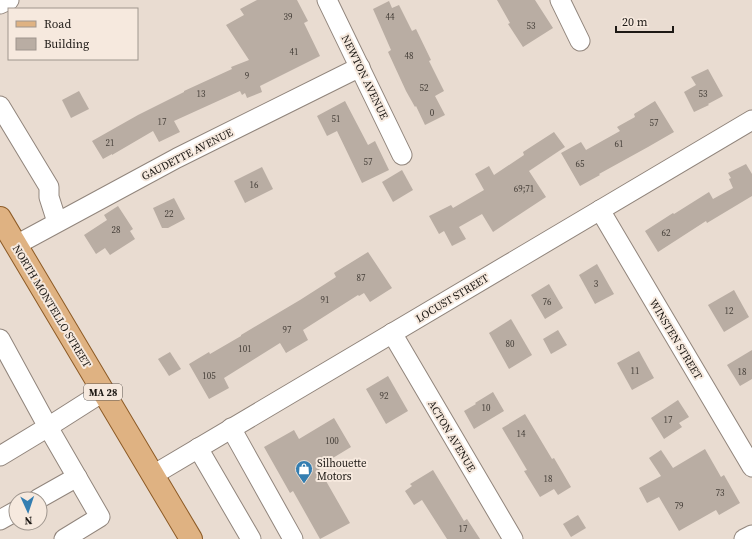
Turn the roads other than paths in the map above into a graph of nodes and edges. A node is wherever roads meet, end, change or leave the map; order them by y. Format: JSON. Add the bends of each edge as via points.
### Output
{"nodes":[{"id":1,"x":9,"y":0,"type":"edge"},
{"id":2,"x":327,"y":0,"type":"edge"},
{"id":3,"x":560,"y":0,"type":"edge"},
{"id":4,"x":0,"y":4,"type":"edge"},
{"id":5,"x":580,"y":41,"type":"dead end"},
{"id":6,"x":360,"y":67,"type":"junction"},
{"id":7,"x":0,"y":106,"type":"edge"},
{"id":8,"x":752,"y":120,"type":"edge"},
{"id":9,"x":402,"y":155,"type":"dead end"},
{"id":10,"x":600,"y":210,"type":"junction"},
{"id":11,"x":0,"y":218,"type":"edge"},
{"id":12,"x":57,"y":222,"type":"junction"},
{"id":13,"x":16,"y":245,"type":"junction"},
{"id":14,"x":392,"y":333,"type":"junction"},
{"id":15,"x":0,"y":339,"type":"edge"},
{"id":16,"x":103,"y":392,"type":"junction"},
{"id":17,"x":48,"y":427,"type":"junction"},
{"id":18,"x":231,"y":428,"type":"junction"},
{"id":19,"x":198,"y":448,"type":"junction"},
{"id":20,"x":0,"y":456,"type":"edge"},
{"id":21,"x":752,"y":467,"type":"edge"},
{"id":22,"x":153,"y":475,"type":"junction"},
{"id":23,"x":77,"y":477,"type":"junction"},
{"id":24,"x":48,"y":493,"type":"edge"},
{"id":25,"x":752,"y":534,"type":"edge"},
{"id":26,"x":64,"y":539,"type":"edge"},
{"id":27,"x":191,"y":539,"type":"edge"},
{"id":28,"x":251,"y":539,"type":"edge"},
{"id":29,"x":293,"y":539,"type":"edge"},
{"id":30,"x":513,"y":539,"type":"edge"},
{"id":31,"x":744,"y":539,"type":"edge"}],
"edges":[{"from":1,"to":4,"type":"street"},
{"from":2,"to":6,"type":"street","name":"NEWTON AVENUE"},
{"from":3,"to":5,"type":"street"},
{"from":6,"to":9,"type":"street","name":"NEWTON AVENUE"},
{"from":6,"to":12,"type":"street","name":"GAUDETTE AVENUE","via":[[177,158]]},
{"from":7,"to":12,"type":"street","via":[[49,187],[49,197]]},
{"from":8,"to":10,"type":"street","name":"LOCUST STREET"},
{"from":10,"to":14,"type":"street","name":"LOCUST STREET"},
{"from":10,"to":21,"type":"street","name":"WINSTEN STREET"},
{"from":11,"to":13,"type":"main road","name":"NORTH MONTELLO STREET","number":"MA 28"},
{"from":12,"to":13,"type":"street","name":"GAUDETTE AVENUE"},
{"from":13,"to":16,"type":"main road","name":"NORTH MONTELLO STREET","number":"MA 28"},
{"from":14,"to":18,"type":"street","name":"LOCUST STREET"},
{"from":14,"to":30,"type":"street","name":"ACTON AVENUE"},
{"from":15,"to":17,"type":"street"},
{"from":16,"to":17,"type":"street"},
{"from":16,"to":22,"type":"main road","name":"NORTH MONTELLO STREET","number":"MA 28"},
{"from":17,"to":20,"type":"street"},
{"from":17,"to":23,"type":"street"},
{"from":18,"to":19,"type":"street","name":"LOCUST STREET"},
{"from":18,"to":29,"type":"street"},
{"from":19,"to":22,"type":"street","name":"LOCUST STREET"},
{"from":19,"to":28,"type":"street"},
{"from":22,"to":27,"type":"main road","name":"NORTH MONTELLO STREET","number":"MA 28"},
{"from":23,"to":24,"type":"street"},
{"from":23,"to":26,"type":"street","via":[[100,517]]},
{"from":25,"to":31,"type":"street"}]}
